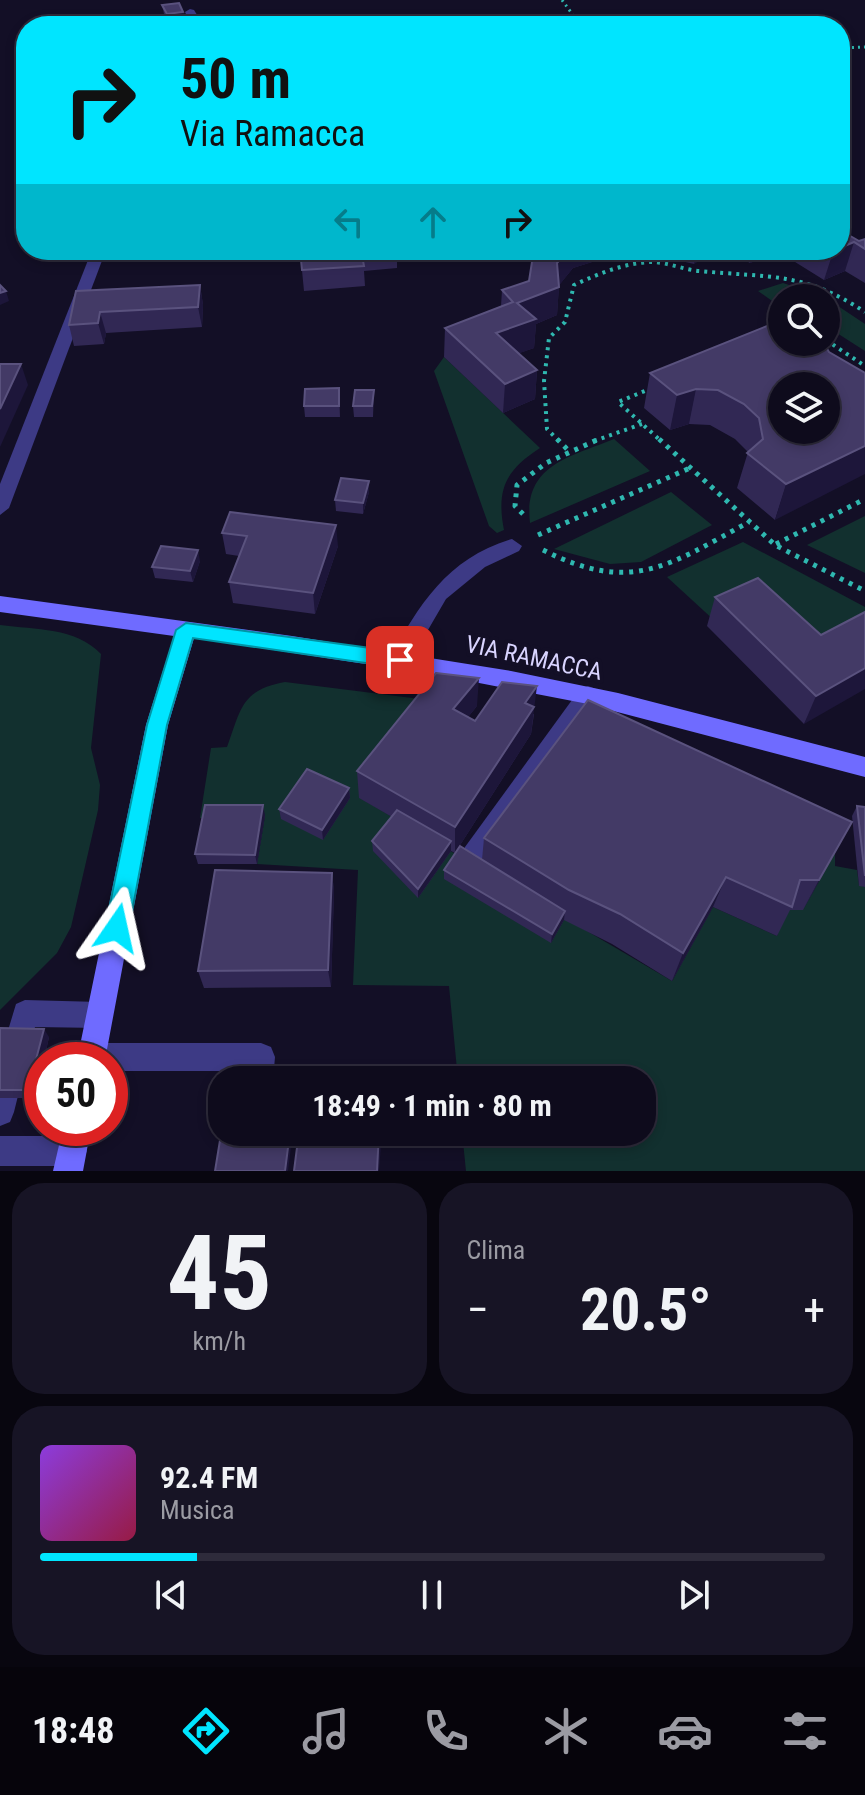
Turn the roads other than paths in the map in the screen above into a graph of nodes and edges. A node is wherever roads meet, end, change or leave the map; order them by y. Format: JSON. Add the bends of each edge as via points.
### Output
{"nodes":[{"id":1,"x":190,"y":12,"type":"dead end"},
{"id":2,"x":192,"y":16,"type":"edge"},
{"id":3,"x":95,"y":260,"type":"edge"},
{"id":4,"x":0,"y":508,"type":"edge"},
{"id":5,"x":512,"y":546,"type":"dead end"},
{"id":6,"x":0,"y":604,"type":"edge"},
{"id":7,"x":186,"y":630,"type":"junction"},
{"id":8,"x":400,"y":660,"type":"junction"},
{"id":9,"x":588,"y":695,"type":"junction"},
{"id":10,"x":865,"y":767,"type":"edge"},
{"id":11,"x":474,"y":855,"type":"edge"},
{"id":12,"x":100,"y":1015,"type":"junction"},
{"id":13,"x":94,"y":1042,"type":"edge"},
{"id":14,"x":128,"y":1059,"type":"edge"},
{"id":15,"x":260,"y":1066,"type":"edge"},
{"id":16,"x":0,"y":1112,"type":"edge"},
{"id":17,"x":72,"y":1150,"type":"edge"},
{"id":18,"x":0,"y":1151,"type":"edge"}],
"edges":[{"from":1,"to":2,"type":"street"},
{"from":3,"to":4,"type":"street"},
{"from":5,"to":8,"type":"street","via":[[478,562],[439,594]]},
{"from":6,"to":7,"type":"main road","name":"VIA RAMACCA"},
{"from":7,"to":8,"type":"main road","name":"VIA RAMACCA"},
{"from":7,"to":12,"type":"main road","via":[[157,725]]},
{"from":8,"to":9,"type":"main road","name":"VIA RAMACCA"},
{"from":9,"to":10,"type":"main road","name":"VIA RAMACCA"},
{"from":9,"to":11,"type":"street"},
{"from":12,"to":13,"type":"main road"},
{"from":12,"to":16,"type":"street","via":[[25,1013]]},
{"from":14,"to":15,"type":"street","via":[[261,1057]]},
{"from":17,"to":18,"type":"street"}]}
